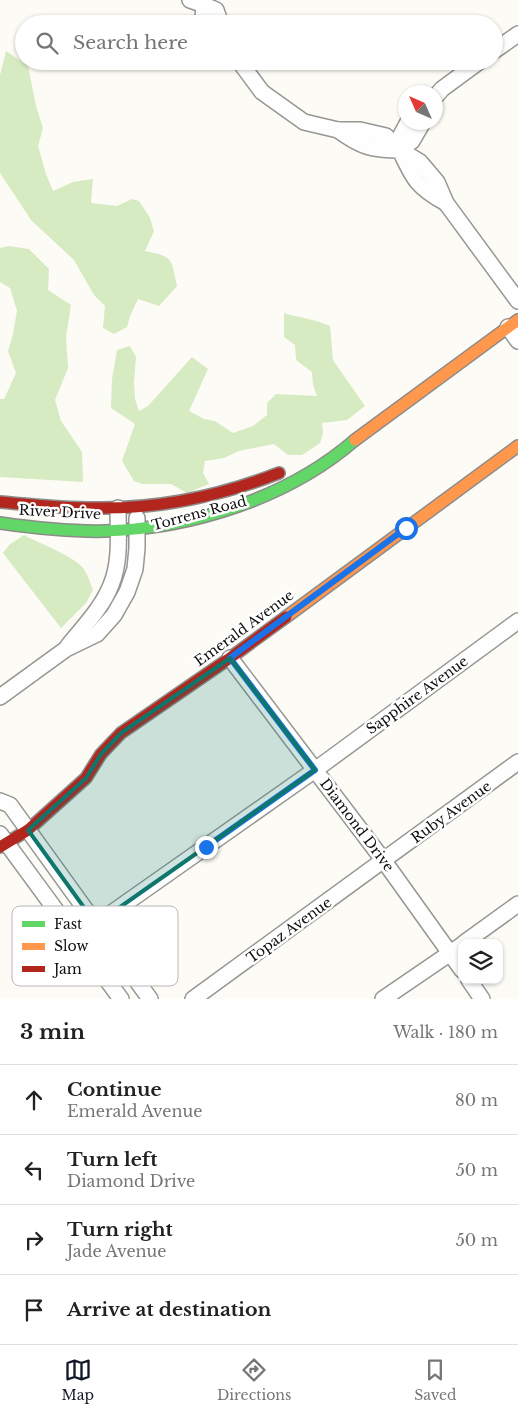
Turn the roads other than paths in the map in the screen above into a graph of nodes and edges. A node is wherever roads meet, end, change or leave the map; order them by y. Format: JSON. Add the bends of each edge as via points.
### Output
{"nodes":[{"id":1,"x":202,"y":1,"type":"edge"},
{"id":2,"x":203,"y":15,"type":"edge"},
{"id":3,"x":218,"y":15,"type":"edge"},
{"id":4,"x":518,"y":34,"type":"edge"},
{"id":5,"x":503,"y":45,"type":"edge"},
{"id":6,"x":246,"y":70,"type":"edge"},
{"id":7,"x":468,"y":70,"type":"edge"},
{"id":8,"x":443,"y":88,"type":"edge"},
{"id":9,"x":404,"y":130,"type":"edge"},
{"id":10,"x":418,"y":130,"type":"edge"},
{"id":11,"x":400,"y":150,"type":"junction"},
{"id":12,"x":518,"y":301,"type":"edge"},
{"id":13,"x":513,"y":324,"type":"edge"},
{"id":14,"x":518,"y":342,"type":"edge"},
{"id":15,"x":362,"y":434,"type":"junction"},
{"id":16,"x":518,"y":446,"type":"edge"},
{"id":17,"x":308,"y":460,"type":"dead end"},
{"id":18,"x":294,"y":467,"type":"dead end"},
{"id":19,"x":0,"y":502,"type":"edge"},
{"id":20,"x":136,"y":507,"type":"junction"},
{"id":21,"x":118,"y":508,"type":"junction"},
{"id":22,"x":0,"y":523,"type":"edge"},
{"id":23,"x":137,"y":529,"type":"junction"},
{"id":24,"x":118,"y":530,"type":"junction"},
{"id":25,"x":518,"y":620,"type":"edge"},
{"id":26,"x":66,"y":649,"type":"junction"},
{"id":27,"x":230,"y":658,"type":"junction"},
{"id":28,"x":0,"y":697,"type":"edge"},
{"id":29,"x":518,"y":762,"type":"edge"},
{"id":30,"x":315,"y":770,"type":"junction"},
{"id":31,"x":0,"y":800,"type":"edge"},
{"id":32,"x":28,"y":830,"type":"junction"},
{"id":33,"x":2,"y":841,"type":"edge"},
{"id":34,"x":384,"y":861,"type":"junction"},
{"id":35,"x":518,"y":904,"type":"edge"},
{"id":36,"x":51,"y":906,"type":"edge"},
{"id":37,"x":83,"y":906,"type":"edge"},
{"id":38,"x":122,"y":906,"type":"edge"},
{"id":39,"x":470,"y":939,"type":"edge"},
{"id":40,"x":458,"y":946,"type":"edge"},
{"id":41,"x":458,"y":948,"type":"edge"},
{"id":42,"x":472,"y":984,"type":"edge"},
{"id":43,"x":111,"y":986,"type":"edge"},
{"id":44,"x":141,"y":986,"type":"edge"},
{"id":45,"x":121,"y":999,"type":"edge"},
{"id":46,"x":150,"y":999,"type":"edge"},
{"id":47,"x":193,"y":999,"type":"edge"},
{"id":48,"x":383,"y":999,"type":"edge"},
{"id":49,"x":482,"y":999,"type":"edge"}],
"edges":[{"from":1,"to":2,"type":"street"},
{"from":1,"to":3,"type":"street","via":[[216,10]]},
{"from":4,"to":5,"type":"street"},
{"from":6,"to":11,"type":"street","via":[[262,92],[304,122],[338,130],[356,143],[381,150]]},
{"from":7,"to":8,"type":"street"},
{"from":9,"to":11,"type":"street"},
{"from":10,"to":11,"type":"street","via":[[412,141]]},
{"from":11,"to":12,"type":"street","via":[[417,182],[446,203]]},
{"from":13,"to":14,"type":"street"},
{"from":13,"to":15,"type":"main road","name":"Torrens Road"},
{"from":15,"to":17,"type":"main road","name":"Torrens Road"},
{"from":15,"to":23,"type":"main road","name":"Torrens Road","via":[[328,462],[256,497],[205,515]]},
{"from":16,"to":27,"type":"main road","name":"Emerald Avenue"},
{"from":18,"to":20,"type":"main road","name":"Torrens Road","via":[[224,492]]},
{"from":19,"to":21,"type":"main road","name":"River Drive"},
{"from":20,"to":21,"type":"main road","name":"Torrens Road"},
{"from":20,"to":23,"type":"street","name":"Torrens Road"},
{"from":21,"to":24,"type":"street","name":"Torrens Road"},
{"from":22,"to":24,"type":"main road","name":"River Drive"},
{"from":23,"to":24,"type":"main road","name":"Torrens Road"},
{"from":23,"to":26,"type":"street","name":"Torrens Road","via":[[134,569],[127,592],[97,634]]},
{"from":24,"to":26,"type":"street","name":"Torrens Road","via":[[116,565],[110,586]]},
{"from":25,"to":30,"type":"street","name":"Sapphire Avenue"},
{"from":26,"to":28,"type":"street","name":"Torrens Road"},
{"from":27,"to":30,"type":"street","name":"Diamond Drive"},
{"from":27,"to":32,"type":"main road","name":"Emerald Avenue","via":[[121,733],[101,754],[86,778]]},
{"from":29,"to":34,"type":"street","name":"Ruby Avenue"},
{"from":30,"to":34,"type":"street","name":"Diamond Drive"},
{"from":30,"to":38,"type":"street","name":"Sapphire Avenue"},
{"from":31,"to":32,"type":"street","via":[[10,805]]},
{"from":32,"to":33,"type":"main road","name":"Emerald Avenue"},
{"from":32,"to":37,"type":"street"},
{"from":33,"to":36,"type":"street"},
{"from":34,"to":40,"type":"street","name":"Diamond Drive"},
{"from":34,"to":47,"type":"street","name":"Topaz Avenue"},
{"from":35,"to":39,"type":"street"},
{"from":41,"to":48,"type":"street"},
{"from":42,"to":49,"type":"street"},
{"from":43,"to":45,"type":"street"},
{"from":44,"to":46,"type":"street"}]}
